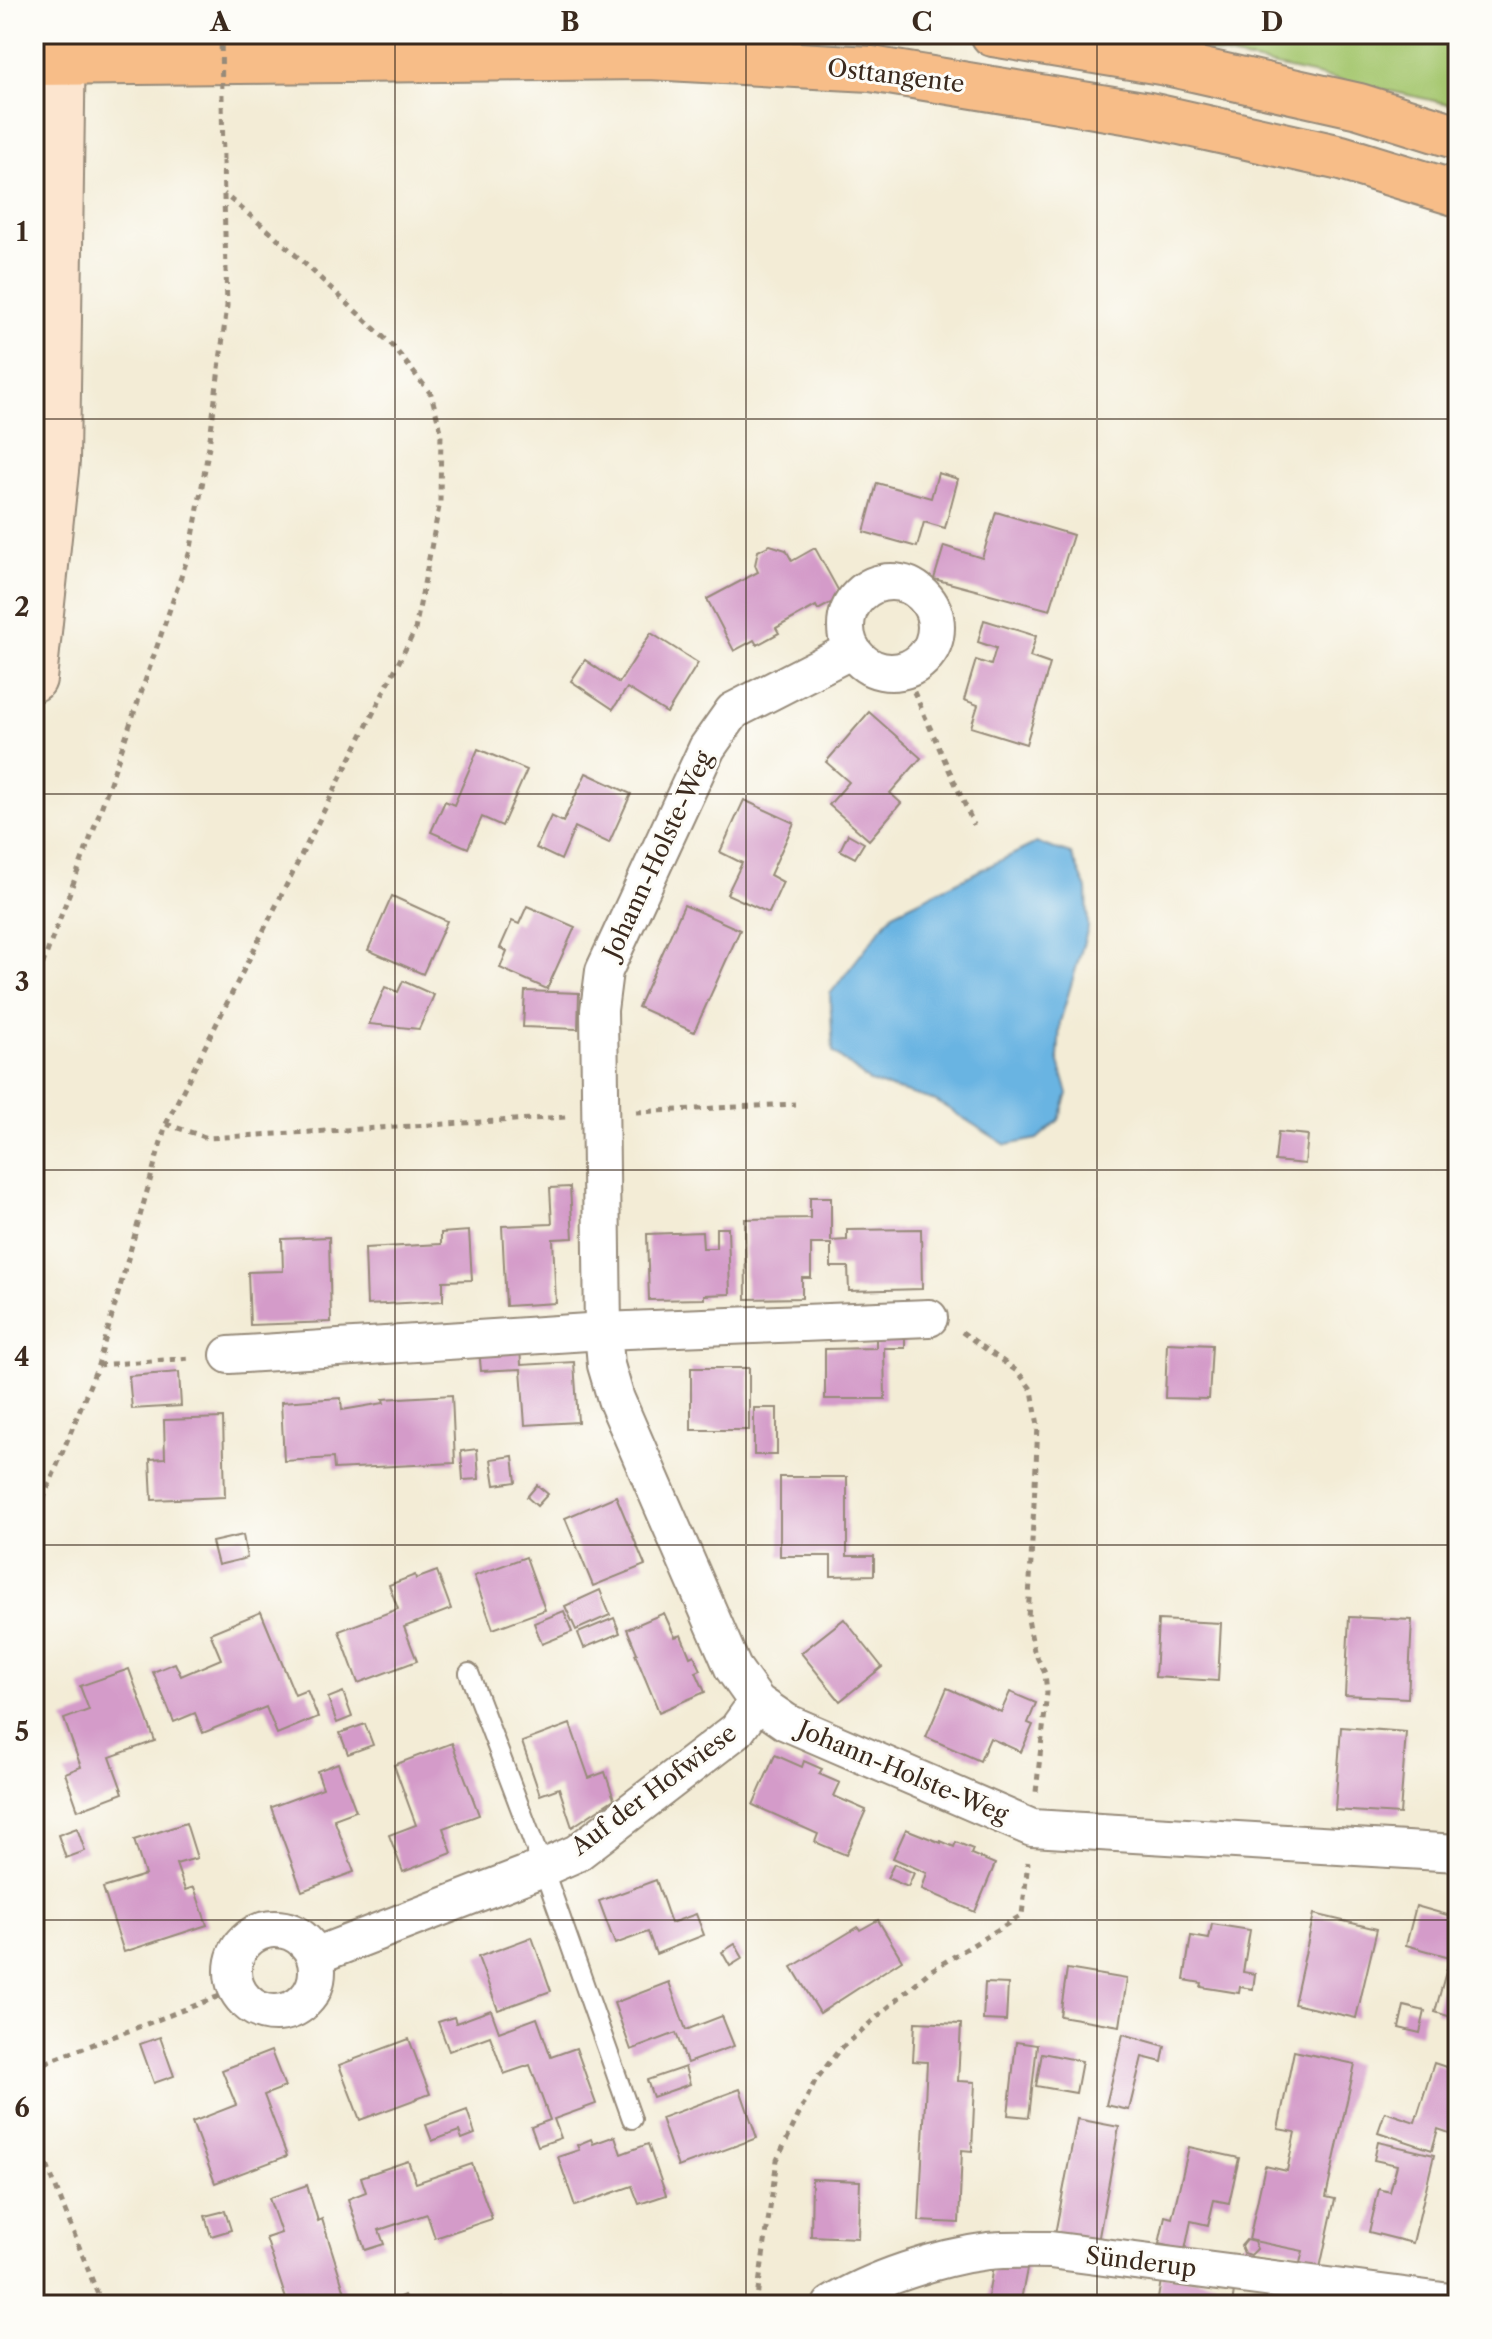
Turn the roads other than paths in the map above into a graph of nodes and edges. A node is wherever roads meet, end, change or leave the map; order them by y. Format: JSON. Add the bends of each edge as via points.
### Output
{"nodes":[{"id":1,"x":993,"y":34,"type":"edge"},
{"id":2,"x":53,"y":54,"type":"edge"},
{"id":3,"x":1458,"y":137,"type":"edge"},
{"id":4,"x":1458,"y":194,"type":"edge"},
{"id":5,"x":852,"y":650,"type":"junction"},
{"id":6,"x":34,"y":679,"type":"edge"},
{"id":7,"x":929,"y":1318,"type":"road end"},
{"id":8,"x":603,"y":1331,"type":"junction"},
{"id":9,"x":229,"y":1355,"type":"road end"},
{"id":10,"x":469,"y":1673,"type":"dead end"},
{"id":11,"x":757,"y":1702,"type":"junction"},
{"id":12,"x":1458,"y":1853,"type":"edge"},
{"id":13,"x":543,"y":1868,"type":"junction"},
{"id":14,"x":315,"y":1956,"type":"junction"},
{"id":15,"x":632,"y":2119,"type":"dead end"},
{"id":16,"x":1458,"y":2303,"type":"edge"},
{"id":17,"x":831,"y":2305,"type":"edge"}],
"edges":[{"from":1,"to":3,"type":"main road","via":[[1167,63],[1359,106]]},
{"from":2,"to":4,"type":"main road","name":"Osttangente","via":[[649,57],[871,69],[1149,115],[1341,158]]},
{"from":2,"to":6,"type":"main road","via":[[57,461]]},
{"from":5,"to":5,"type":"street","via":[[875,669],[889,672],[918,664],[934,640],[933,610],[914,588],[900,583],[871,587],[851,607],[847,636]]},
{"from":5,"to":8,"type":"street","name":"Johann-Holste-Weg","via":[[733,711],[707,748],[604,971],[599,1010]]},
{"from":7,"to":8,"type":"street"},
{"from":8,"to":9,"type":"street"},
{"from":8,"to":11,"type":"street","name":"Johann-Holste-Weg","via":[[616,1399],[733,1668]]},
{"from":10,"to":13,"type":"lane","name":"Auf der Hofwiese"},
{"from":11,"to":12,"type":"street","name":"Johann-Holste-Weg","via":[[786,1722],[1032,1828]]},
{"from":11,"to":13,"type":"street","name":"Auf der Hofwiese","via":[[737,1730],[577,1853]]},
{"from":13,"to":14,"type":"street","name":"Auf der Hofwiese"},
{"from":13,"to":15,"type":"lane","name":"Auf der Hofwiese"},
{"from":14,"to":14,"type":"street","via":[[316,1984],[298,2006],[285,2012],[257,2009],[246,2001],[233,1976],[239,1949],[259,1931],[286,1929],[308,1944]]},
{"from":16,"to":17,"type":"street","name":"Sünderup","via":[[1050,2250],[988,2251],[910,2270]]}]}
